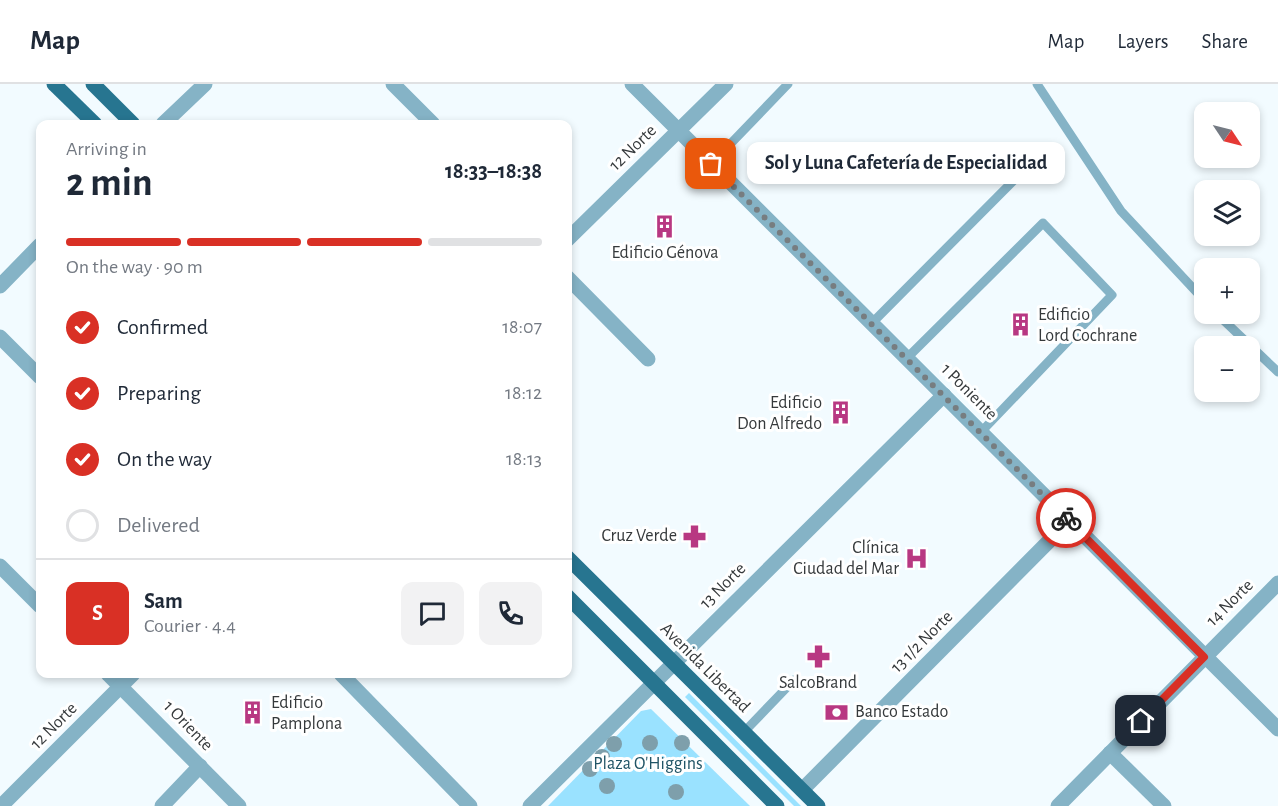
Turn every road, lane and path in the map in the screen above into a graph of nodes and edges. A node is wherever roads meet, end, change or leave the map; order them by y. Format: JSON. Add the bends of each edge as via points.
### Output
{"nodes":[{"id":1,"x":54,"y":84,"type":"edge"},
{"id":2,"x":93,"y":84,"type":"edge"},
{"id":3,"x":205,"y":84,"type":"edge"},
{"id":4,"x":393,"y":84,"type":"edge"},
{"id":5,"x":632,"y":84,"type":"edge"},
{"id":6,"x":726,"y":84,"type":"edge"},
{"id":7,"x":788,"y":84,"type":"edge"},
{"id":8,"x":1037,"y":84,"type":"edge"},
{"id":9,"x":91,"y":120,"type":"edge"},
{"id":10,"x":130,"y":120,"type":"edge"},
{"id":11,"x":167,"y":120,"type":"edge"},
{"id":12,"x":422,"y":120,"type":"edge"},
{"id":13,"x":678,"y":131,"type":"junction"},
{"id":14,"x":711,"y":164,"type":"junction"},
{"id":15,"x":1022,"y":172,"type":"dead end"},
{"id":16,"x":572,"y":235,"type":"edge"},
{"id":17,"x":36,"y":249,"type":"edge"},
{"id":18,"x":572,"y":282,"type":"edge"},
{"id":19,"x":0,"y":286,"type":"edge"},
{"id":20,"x":1194,"y":289,"type":"edge"},
{"id":21,"x":872,"y":323,"type":"junction"},
{"id":22,"x":1228,"y":324,"type":"edge"},
{"id":23,"x":0,"y":337,"type":"edge"},
{"id":24,"x":648,"y":358,"type":"dead end"},
{"id":25,"x":907,"y":358,"type":"junction"},
{"id":26,"x":1278,"y":372,"type":"edge"},
{"id":27,"x":36,"y":373,"type":"edge"},
{"id":28,"x":945,"y":395,"type":"junction"},
{"id":29,"x":981,"y":432,"type":"junction"},
{"id":30,"x":1070,"y":521,"type":"junction"},
{"id":31,"x":572,"y":562,"type":"edge"},
{"id":32,"x":0,"y":566,"type":"edge"},
{"id":33,"x":1278,"y":583,"type":"edge"},
{"id":34,"x":572,"y":601,"type":"edge"},
{"id":35,"x":36,"y":602,"type":"edge"},
{"id":36,"x":1204,"y":657,"type":"junction"},
{"id":37,"x":672,"y":664,"type":"junction"},
{"id":38,"x":112,"y":678,"type":"edge"},
{"id":39,"x":129,"y":678,"type":"edge"},
{"id":40,"x":345,"y":678,"type":"edge"},
{"id":41,"x":794,"y":680,"type":"dead end"},
{"id":42,"x":654,"y":683,"type":"junction"},
{"id":43,"x":121,"y":686,"type":"junction"},
{"id":44,"x":1278,"y":729,"type":"edge"},
{"id":45,"x":743,"y":733,"type":"junction"},
{"id":46,"x":1110,"y":753,"type":"junction"},
{"id":47,"x":200,"y":766,"type":"junction"},
{"id":48,"x":802,"y":790,"type":"junction"},
{"id":49,"x":237,"y":805,"type":"edge"},
{"id":50,"x":2,"y":806,"type":"edge"},
{"id":51,"x":162,"y":806,"type":"edge"},
{"id":52,"x":470,"y":806,"type":"edge"},
{"id":53,"x":530,"y":806,"type":"edge"},
{"id":54,"x":777,"y":806,"type":"edge"},
{"id":55,"x":818,"y":806,"type":"edge"},
{"id":56,"x":1059,"y":806,"type":"edge"},
{"id":57,"x":1164,"y":806,"type":"edge"}],
"edges":[{"from":1,"to":9,"type":"main road"},
{"from":2,"to":10,"type":"main road"},
{"from":3,"to":11,"type":"street"},
{"from":4,"to":12,"type":"street"},
{"from":5,"to":13,"type":"street","name":"1 Poniente"},
{"from":6,"to":13,"type":"street","name":"12 Norte"},
{"from":7,"to":14,"type":"lane"},
{"from":8,"to":20,"type":"lane","via":[[1120,211]]},
{"from":13,"to":14,"type":"street","name":"1 Poniente"},
{"from":13,"to":16,"type":"street","name":"12 Norte"},
{"from":14,"to":21,"type":"street","name":"1 Poniente"},
{"from":15,"to":21,"type":"lane"},
{"from":17,"to":19,"type":"street"},
{"from":18,"to":24,"type":"street"},
{"from":21,"to":25,"type":"street","name":"1 Poniente"},
{"from":22,"to":26,"type":"lane"},
{"from":23,"to":27,"type":"street"},
{"from":25,"to":28,"type":"street","name":"1 Poniente"},
{"from":25,"to":29,"type":"lane","via":[[1043,223],[1112,296]]},
{"from":28,"to":29,"type":"street","name":"1 Poniente"},
{"from":28,"to":37,"type":"street","name":"13 Norte"},
{"from":29,"to":30,"type":"street","name":"1 Poniente"},
{"from":30,"to":36,"type":"street","name":"1 Poniente"},
{"from":30,"to":48,"type":"street","name":"13 1/2 Norte"},
{"from":31,"to":37,"type":"main road","name":"Avenida Libertad"},
{"from":32,"to":35,"type":"street"},
{"from":33,"to":36,"type":"street","name":"14 Norte"},
{"from":34,"to":42,"type":"main road"},
{"from":36,"to":44,"type":"street","name":"1 Poniente"},
{"from":36,"to":46,"type":"street","name":"14 Norte"},
{"from":37,"to":42,"type":"street","name":"13 Norte"},
{"from":37,"to":45,"type":"main road","name":"Avenida Libertad"},
{"from":38,"to":43,"type":"street","name":"1 Oriente"},
{"from":39,"to":43,"type":"street","name":"12 Norte"},
{"from":40,"to":52,"type":"street"},
{"from":41,"to":45,"type":"lane"},
{"from":42,"to":53,"type":"street","name":"13 Norte"},
{"from":42,"to":54,"type":"main road"},
{"from":43,"to":47,"type":"street","name":"1 Oriente"},
{"from":43,"to":50,"type":"street","name":"12 Norte"},
{"from":45,"to":48,"type":"main road","name":"Avenida Libertad"},
{"from":46,"to":56,"type":"street","name":"14 Norte"},
{"from":46,"to":57,"type":"street"},
{"from":47,"to":49,"type":"street","name":"1 Oriente"},
{"from":47,"to":51,"type":"street"},
{"from":48,"to":55,"type":"main road","name":"Avenida Libertad"}]}
